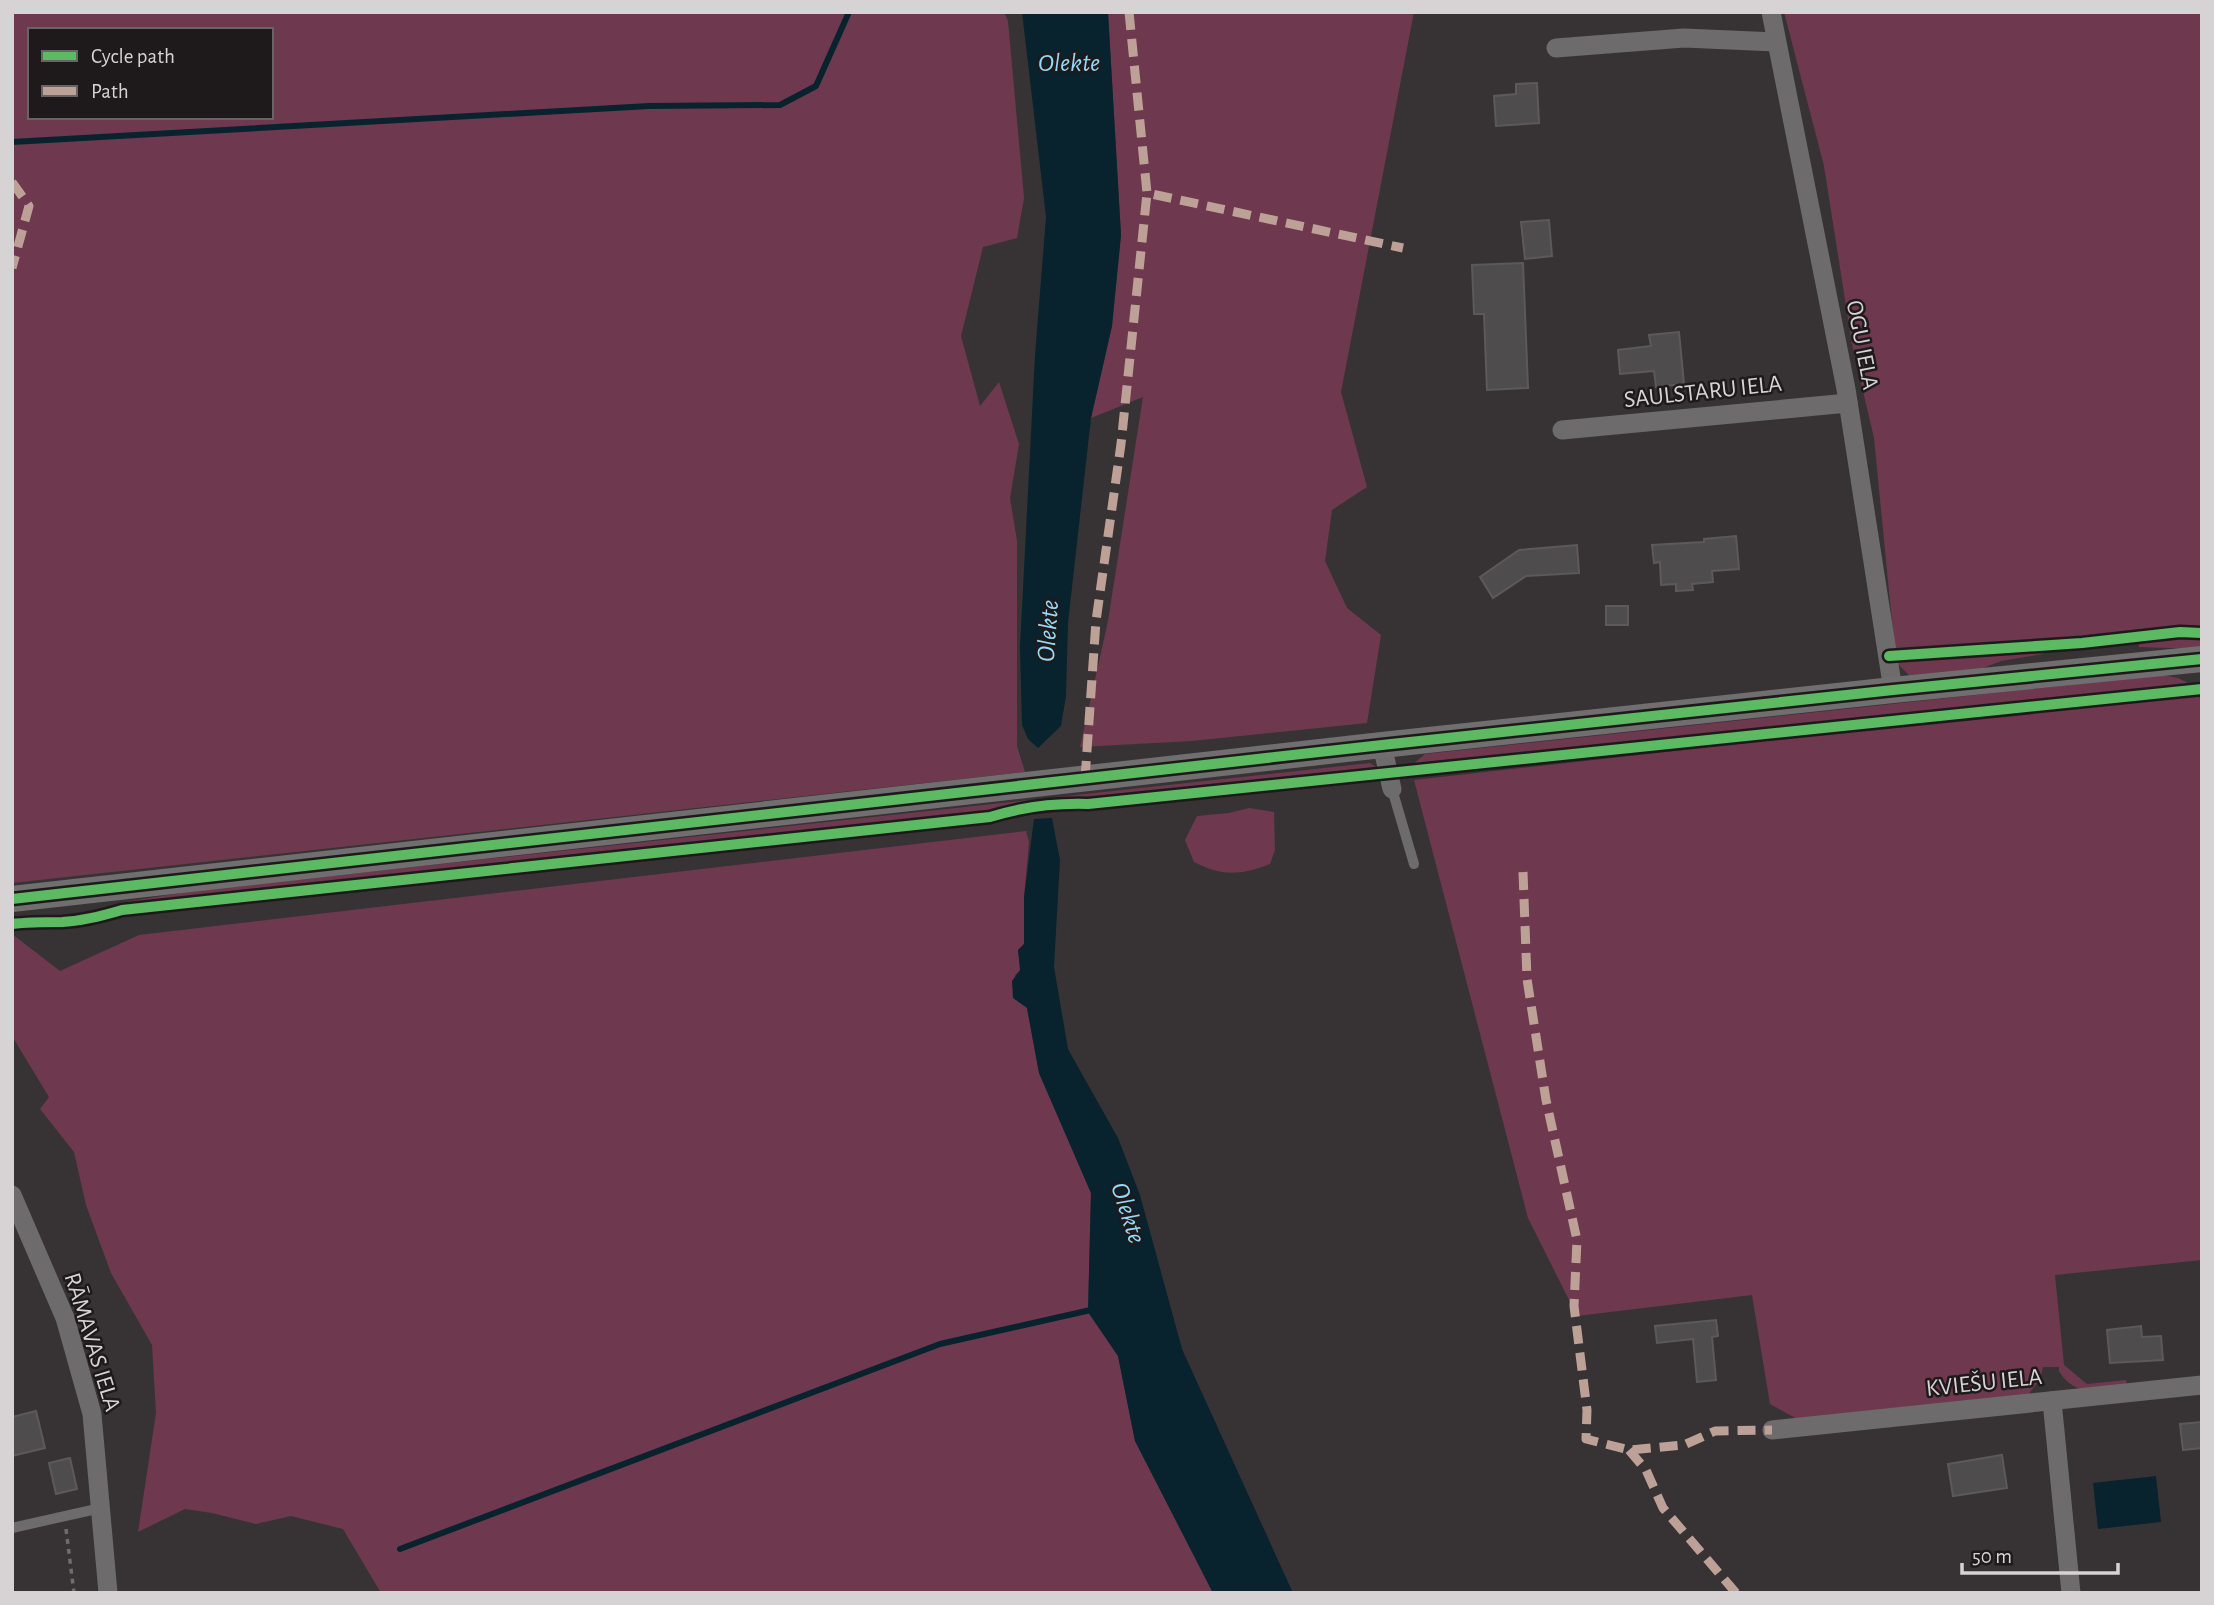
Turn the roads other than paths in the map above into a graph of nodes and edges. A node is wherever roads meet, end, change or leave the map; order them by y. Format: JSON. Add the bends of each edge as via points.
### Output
{"nodes":[{"id":1,"x":1771,"y":12,"type":"edge"},
{"id":2,"x":1776,"y":42,"type":"junction"},
{"id":3,"x":1556,"y":48,"type":"dead end"},
{"id":4,"x":1848,"y":403,"type":"junction"},
{"id":5,"x":1562,"y":430,"type":"dead end"},
{"id":6,"x":2202,"y":659,"type":"edge"},
{"id":7,"x":1893,"y":690,"type":"junction"},
{"id":8,"x":1382,"y":746,"type":"junction"},
{"id":9,"x":1392,"y":789,"type":"joint"},
{"id":10,"x":1414,"y":864,"type":"dead end"},
{"id":11,"x":12,"y":899,"type":"edge"},
{"id":12,"x":12,"y":1195,"type":"edge"},
{"id":13,"x":2202,"y":1385,"type":"edge"},
{"id":14,"x":2052,"y":1401,"type":"junction"},
{"id":15,"x":1772,"y":1430,"type":"dead end"},
{"id":16,"x":101,"y":1508,"type":"junction"},
{"id":17,"x":12,"y":1528,"type":"edge"},
{"id":18,"x":108,"y":1593,"type":"edge"},
{"id":19,"x":2071,"y":1593,"type":"edge"}],
"edges":[{"from":1,"to":2,"type":"street","name":"OGU IELA"},
{"from":2,"to":3,"type":"street","via":[[1684,38]]},
{"from":2,"to":4,"type":"street","name":"OGU IELA"},
{"from":4,"to":5,"type":"street","name":"SAULSTARU IELA"},
{"from":4,"to":7,"type":"street","name":"OGU IELA"},
{"from":6,"to":7,"type":"main road"},
{"from":7,"to":8,"type":"main road"},
{"from":8,"to":9,"type":"street"},
{"from":8,"to":11,"type":"main road"},
{"from":9,"to":10,"type":"lane"},
{"from":12,"to":16,"type":"street","name":"RĀMAVAS IELA","via":[[65,1318],[92,1414]]},
{"from":13,"to":14,"type":"street","name":"KVIEŠU IELA"},
{"from":14,"to":15,"type":"street","name":"KVIEŠU IELA"},
{"from":14,"to":19,"type":"street"},
{"from":16,"to":17,"type":"lane"},
{"from":16,"to":18,"type":"street","name":"RĀMAVAS IELA"}]}
